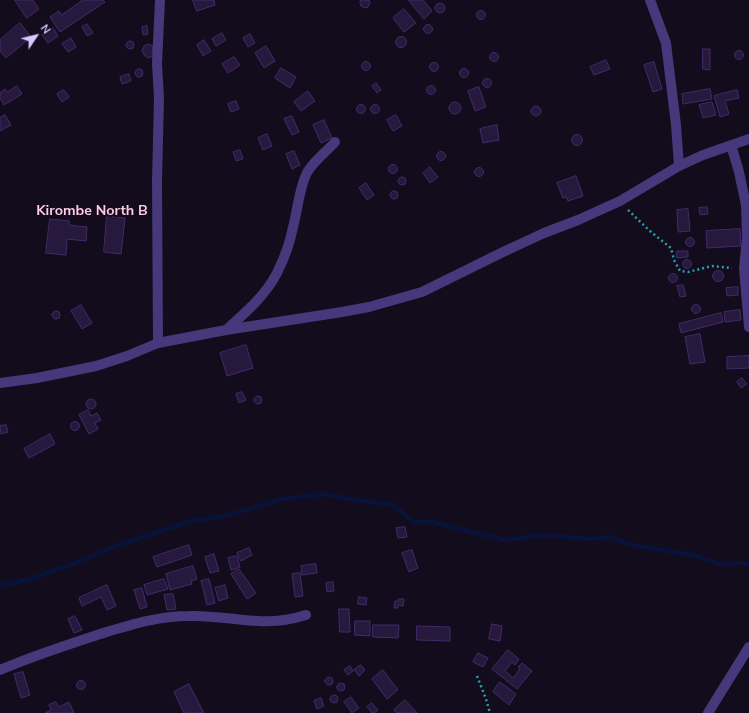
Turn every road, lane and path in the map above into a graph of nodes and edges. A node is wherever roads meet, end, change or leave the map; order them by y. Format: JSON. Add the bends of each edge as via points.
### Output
{"nodes":[{"id":1,"x":160,"y":0,"type":"edge"},
{"id":2,"x":650,"y":0,"type":"edge"},
{"id":3,"x":749,"y":140,"type":"edge"},
{"id":4,"x":335,"y":142,"type":"dead end"},
{"id":5,"x":731,"y":145,"type":"junction"},
{"id":6,"x":679,"y":166,"type":"junction"},
{"id":7,"x":620,"y":201,"type":"junction"},
{"id":8,"x":744,"y":268,"type":"junction"},
{"id":9,"x":749,"y":327,"type":"edge"},
{"id":10,"x":226,"y":330,"type":"junction"},
{"id":11,"x":158,"y":343,"type":"junction"},
{"id":12,"x":0,"y":383,"type":"edge"},
{"id":13,"x":306,"y":615,"type":"dead end"},
{"id":14,"x":749,"y":647,"type":"edge"},
{"id":15,"x":0,"y":670,"type":"edge"},
{"id":16,"x":477,"y":676,"type":"dead end"},
{"id":17,"x":490,"y":713,"type":"edge"},
{"id":18,"x":708,"y":713,"type":"edge"}],
"edges":[{"from":1,"to":11,"type":"street"},
{"from":2,"to":6,"type":"street","via":[[666,43]]},
{"from":3,"to":5,"type":"street"},
{"from":4,"to":10,"type":"street","via":[[307,172],[293,229],[276,274],[264,294]]},
{"from":5,"to":6,"type":"street"},
{"from":5,"to":8,"type":"street","via":[[746,205],[747,238]]},
{"from":6,"to":7,"type":"street"},
{"from":7,"to":8,"type":"path","via":[[671,248],[680,271],[688,272],[712,266]]},
{"from":7,"to":10,"type":"street","via":[[544,233],[422,292],[342,312]]},
{"from":8,"to":9,"type":"street"},
{"from":10,"to":11,"type":"street"},
{"from":11,"to":12,"type":"street","via":[[96,366]]},
{"from":13,"to":15,"type":"street","via":[[273,621],[215,616],[160,618],[56,648]]},
{"from":14,"to":18,"type":"street"},
{"from":16,"to":17,"type":"path"}]}
